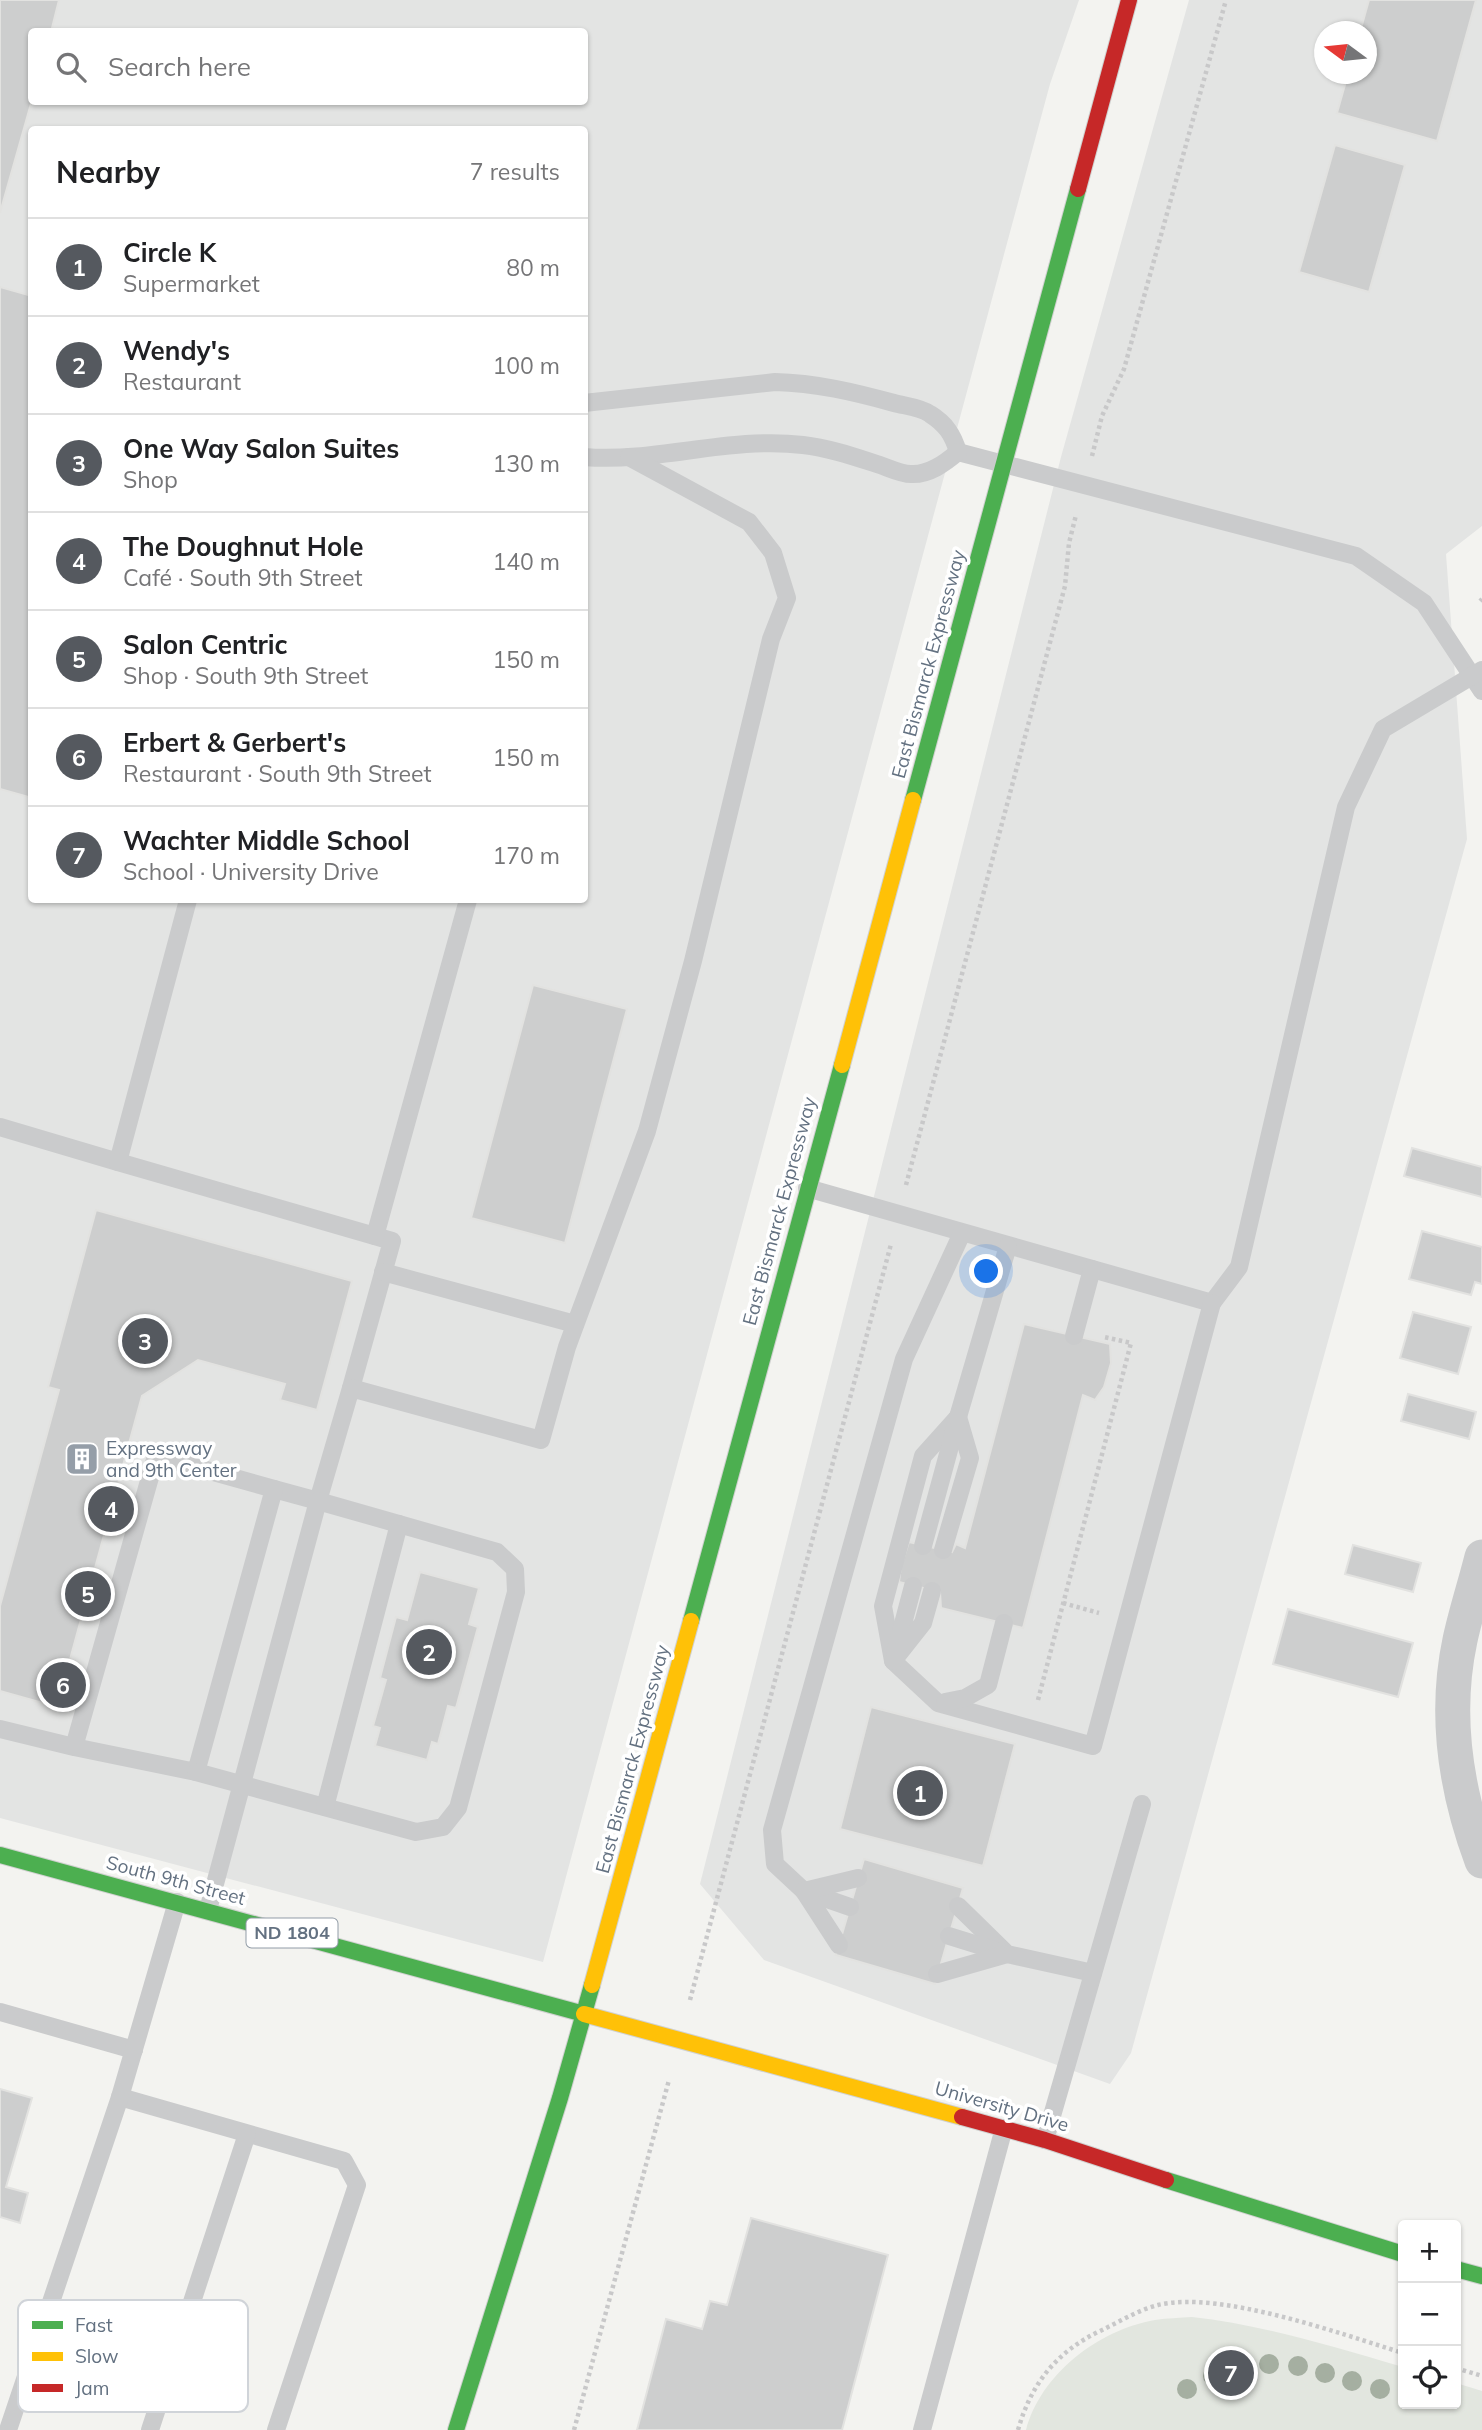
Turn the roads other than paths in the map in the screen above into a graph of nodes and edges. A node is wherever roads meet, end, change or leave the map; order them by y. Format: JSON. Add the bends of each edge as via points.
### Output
{"nodes":[{"id":1,"x":1129,"y":0,"type":"edge"},
{"id":2,"x":588,"y":402,"type":"edge"},
{"id":3,"x":958,"y":452,"type":"junction"},
{"id":4,"x":588,"y":457,"type":"edge"},
{"id":5,"x":629,"y":457,"type":"junction"},
{"id":6,"x":1003,"y":465,"type":"junction"},
{"id":7,"x":1479,"y":679,"type":"edge"},
{"id":8,"x":187,"y":903,"type":"edge"},
{"id":9,"x":467,"y":903,"type":"edge"},
{"id":10,"x":0,"y":1127,"type":"edge"},
{"id":11,"x":118,"y":1163,"type":"junction"},
{"id":12,"x":807,"y":1188,"type":"junction"},
{"id":13,"x":962,"y":1233,"type":"junction"},
{"id":14,"x":375,"y":1236,"type":"junction"},
{"id":15,"x":1008,"y":1246,"type":"junction"},
{"id":16,"x":1092,"y":1269,"type":"junction"},
{"id":17,"x":383,"y":1272,"type":"junction"},
{"id":18,"x":1212,"y":1303,"type":"junction"},
{"id":19,"x":575,"y":1324,"type":"junction"},
{"id":20,"x":1075,"y":1333,"type":"road end"},
{"id":21,"x":351,"y":1388,"type":"junction"},
{"id":22,"x":958,"y":1417,"type":"junction"},
{"id":23,"x":274,"y":1489,"type":"junction"},
{"id":24,"x":318,"y":1501,"type":"junction"},
{"id":25,"x":399,"y":1524,"type":"junction"},
{"id":26,"x":923,"y":1546,"type":"dead end"},
{"id":27,"x":943,"y":1550,"type":"dead end"},
{"id":28,"x":1482,"y":1557,"type":"edge"},
{"id":29,"x":913,"y":1586,"type":"dead end"},
{"id":30,"x":932,"y":1591,"type":"dead end"},
{"id":31,"x":1004,"y":1623,"type":"dead end"},
{"id":32,"x":893,"y":1661,"type":"junction"},
{"id":33,"x":938,"y":1703,"type":"junction"},
{"id":34,"x":0,"y":1729,"type":"edge"},
{"id":35,"x":74,"y":1747,"type":"junction"},
{"id":36,"x":196,"y":1772,"type":"junction"},
{"id":37,"x":240,"y":1784,"type":"junction"},
{"id":38,"x":1142,"y":1804,"type":"dead end"},
{"id":39,"x":325,"y":1807,"type":"junction"},
{"id":40,"x":0,"y":1855,"type":"edge"},
{"id":41,"x":1482,"y":1861,"type":"edge"},
{"id":42,"x":858,"y":1878,"type":"dead end"},
{"id":43,"x":804,"y":1891,"type":"junction"},
{"id":44,"x":177,"y":1902,"type":"junction"},
{"id":45,"x":958,"y":1906,"type":"dead end"},
{"id":46,"x":850,"y":1907,"type":"dead end"},
{"id":47,"x":208,"y":1910,"type":"junction"},
{"id":48,"x":949,"y":1936,"type":"dead end"},
{"id":49,"x":839,"y":1945,"type":"dead end"},
{"id":50,"x":1007,"y":1954,"type":"junction"},
{"id":51,"x":1093,"y":1973,"type":"junction"},
{"id":52,"x":937,"y":1975,"type":"dead end"},
{"id":53,"x":0,"y":2012,"type":"edge"},
{"id":54,"x":584,"y":2014,"type":"junction"},
{"id":55,"x":134,"y":2050,"type":"junction"},
{"id":56,"x":120,"y":2097,"type":"junction"},
{"id":57,"x":1004,"y":2128,"type":"junction"},
{"id":58,"x":247,"y":2134,"type":"junction"},
{"id":59,"x":1045,"y":2140,"type":"junction"},
{"id":60,"x":1398,"y":2253,"type":"edge"},
{"id":61,"x":1461,"y":2270,"type":"edge"},
{"id":62,"x":1482,"y":2276,"type":"edge"},
{"id":63,"x":52,"y":2300,"type":"edge"},
{"id":64,"x":193,"y":2300,"type":"edge"},
{"id":65,"x":18,"y":2400,"type":"edge"},
{"id":66,"x":156,"y":2412,"type":"edge"},
{"id":67,"x":8,"y":2430,"type":"edge"},
{"id":68,"x":150,"y":2430,"type":"edge"},
{"id":69,"x":276,"y":2430,"type":"edge"},
{"id":70,"x":456,"y":2430,"type":"edge"},
{"id":71,"x":922,"y":2430,"type":"edge"}],
"edges":[{"from":1,"to":6,"type":"main road","name":"East Bismarck Expressway"},
{"from":2,"to":3,"type":"lane","via":[[775,382],[813,384],[927,411],[953,436]]},
{"from":3,"to":5,"type":"lane","via":[[944,464],[911,474],[831,450],[776,443]]},
{"from":3,"to":6,"type":"lane"},
{"from":4,"to":5,"type":"lane"},
{"from":5,"to":19,"type":"lane","via":[[749,522],[773,553],[787,598],[773,632],[647,1131]]},
{"from":6,"to":7,"type":"lane","via":[[1356,556],[1424,603]]},
{"from":6,"to":12,"type":"main road","name":"East Bismarck Expressway"},
{"from":7,"to":18,"type":"lane","via":[[1383,729],[1346,807],[1239,1267]]},
{"from":8,"to":11,"type":"lane"},
{"from":9,"to":14,"type":"lane"},
{"from":10,"to":11,"type":"lane"},
{"from":11,"to":14,"type":"lane"},
{"from":12,"to":13,"type":"lane"},
{"from":12,"to":54,"type":"main road","name":"East Bismarck Expressway"},
{"from":13,"to":15,"type":"lane"},
{"from":13,"to":43,"type":"lane","via":[[904,1359],[772,1830],[775,1864]]},
{"from":14,"to":17,"type":"lane","via":[[391,1241]]},
{"from":15,"to":16,"type":"lane"},
{"from":15,"to":22,"type":"lane"},
{"from":16,"to":18,"type":"lane"},
{"from":16,"to":20,"type":"lane"},
{"from":17,"to":19,"type":"lane"},
{"from":17,"to":21,"type":"lane"},
{"from":18,"to":33,"type":"lane","via":[[1093,1746]]},
{"from":19,"to":21,"type":"lane","via":[[541,1440]]},
{"from":21,"to":24,"type":"lane"},
{"from":22,"to":26,"type":"lane"},
{"from":22,"to":27,"type":"lane","via":[[970,1458]]},
{"from":22,"to":32,"type":"lane","via":[[923,1456],[919,1469],[883,1606]]},
{"from":23,"to":24,"type":"lane"},
{"from":23,"to":35,"type":"lane","via":[[156,1456]]},
{"from":23,"to":36,"type":"lane"},
{"from":24,"to":25,"type":"lane"},
{"from":24,"to":37,"type":"lane"},
{"from":25,"to":39,"type":"lane"},
{"from":25,"to":39,"type":"lane","via":[[498,1552],[515,1569],[516,1592],[458,1808],[443,1827],[416,1832]]},
{"from":28,"to":41,"type":"street","via":[[1453,1689],[1458,1777]]},
{"from":29,"to":32,"type":"lane"},
{"from":30,"to":32,"type":"lane","via":[[923,1623]]},
{"from":31,"to":33,"type":"lane","via":[[988,1685],[965,1698]]},
{"from":32,"to":33,"type":"lane"},
{"from":34,"to":35,"type":"lane"},
{"from":35,"to":36,"type":"lane"},
{"from":36,"to":37,"type":"lane"},
{"from":37,"to":39,"type":"lane"},
{"from":37,"to":47,"type":"lane"},
{"from":38,"to":51,"type":"lane"},
{"from":40,"to":44,"type":"main road","name":"South 9th Street","number":"ND 1804"},
{"from":42,"to":43,"type":"lane"},
{"from":43,"to":46,"type":"lane"},
{"from":43,"to":49,"type":"lane"},
{"from":44,"to":47,"type":"main road","name":"South 9th Street","number":"ND 1804"},
{"from":44,"to":55,"type":"lane"},
{"from":45,"to":50,"type":"lane"},
{"from":47,"to":54,"type":"main road","name":"South 9th Street","number":"ND 1804"},
{"from":48,"to":50,"type":"lane"},
{"from":50,"to":51,"type":"lane"},
{"from":50,"to":52,"type":"lane"},
{"from":51,"to":59,"type":"lane"},
{"from":53,"to":55,"type":"lane"},
{"from":54,"to":57,"type":"main road","name":"University Drive","number":"ND 1804"},
{"from":54,"to":70,"type":"main road","name":"East Bismarck Expressway"},
{"from":55,"to":56,"type":"lane"},
{"from":56,"to":58,"type":"lane"},
{"from":56,"to":63,"type":"lane"},
{"from":57,"to":59,"type":"main road","name":"University Drive","number":"ND 1804"},
{"from":57,"to":71,"type":"lane"},
{"from":58,"to":64,"type":"lane"},
{"from":58,"to":69,"type":"lane","via":[[344,2161],[357,2185]]},
{"from":59,"to":60,"type":"main road","name":"University Drive","number":"ND 1804"},
{"from":61,"to":62,"type":"main road"},
{"from":65,"to":67,"type":"lane"},
{"from":66,"to":68,"type":"lane"}]}
